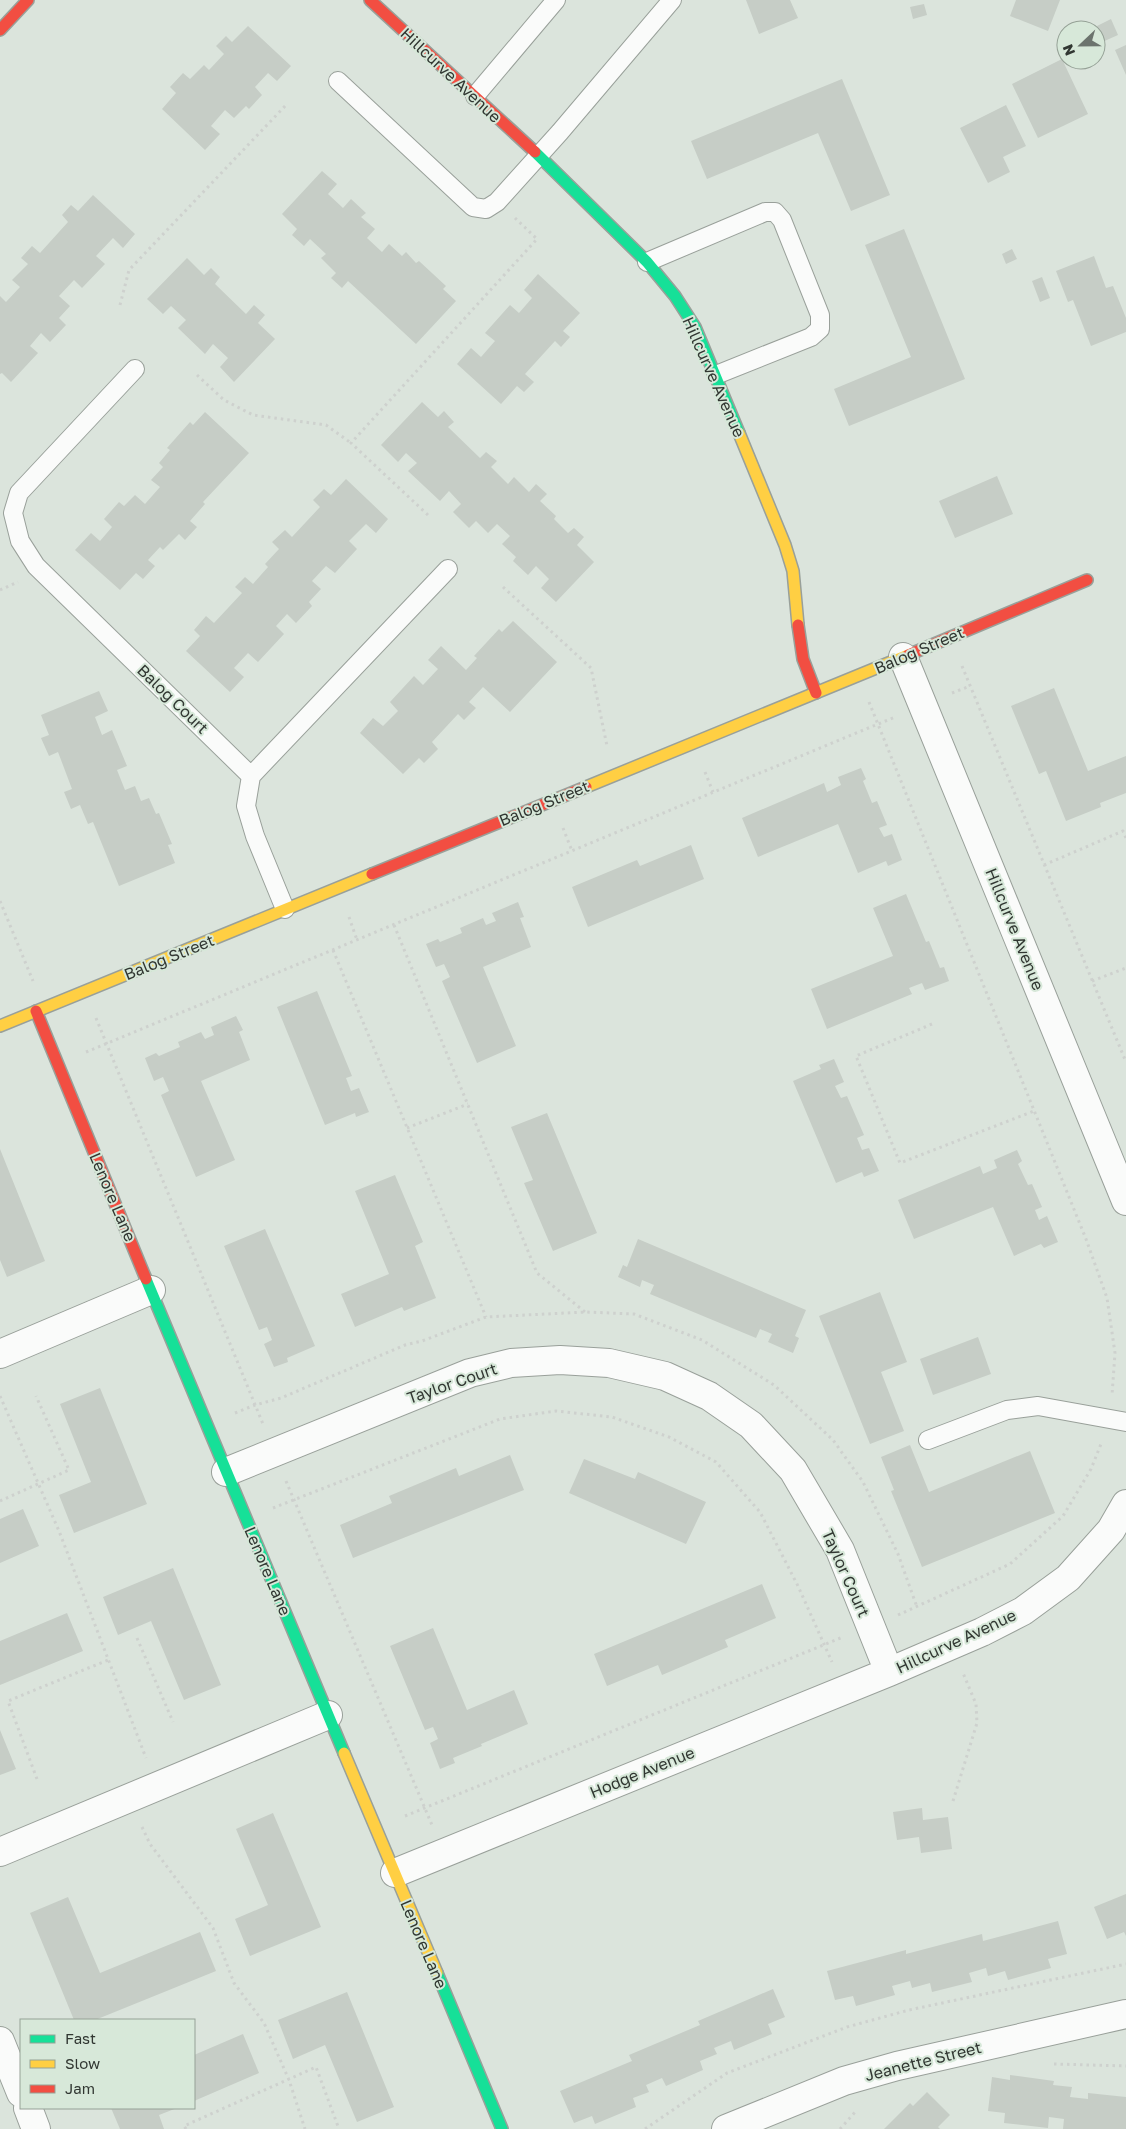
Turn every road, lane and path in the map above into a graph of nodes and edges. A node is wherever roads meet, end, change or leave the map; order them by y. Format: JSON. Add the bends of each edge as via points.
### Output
{"nodes":[{"id":1,"x":28,"y":0,"type":"edge"},
{"id":2,"x":370,"y":0,"type":"edge"},
{"id":3,"x":556,"y":0,"type":"edge"},
{"id":4,"x":672,"y":0,"type":"edge"},
{"id":5,"x":0,"y":30,"type":"edge"},
{"id":6,"x":338,"y":81,"type":"dead end"},
{"id":7,"x":475,"y":96,"type":"junction"},
{"id":8,"x":287,"y":104,"type":"dead end"},
{"id":9,"x":539,"y":156,"type":"junction"},
{"id":10,"x":497,"y":202,"type":"junction"},
{"id":11,"x":647,"y":262,"type":"junction"},
{"id":12,"x":120,"y":305,"type":"dead end"},
{"id":13,"x":135,"y":369,"type":"dead end"},
{"id":14,"x":197,"y":375,"type":"dead end"},
{"id":15,"x":716,"y":375,"type":"junction"},
{"id":16,"x":351,"y":443,"type":"junction"},
{"id":17,"x":428,"y":515,"type":"dead end"},
{"id":18,"x":448,"y":568,"type":"dead end"},
{"id":19,"x":1088,"y":580,"type":"dead end"},
{"id":20,"x":18,"y":582,"type":"dead end"},
{"id":21,"x":503,"y":587,"type":"dead end"},
{"id":22,"x":0,"y":590,"type":"edge"},
{"id":23,"x":950,"y":637,"type":"junction"},
{"id":24,"x":903,"y":657,"type":"junction"},
{"id":25,"x":858,"y":675,"type":"junction"},
{"id":26,"x":970,"y":686,"type":"junction"},
{"id":27,"x":816,"y":693,"type":"junction"},
{"id":28,"x":922,"y":705,"type":"junction"},
{"id":29,"x":878,"y":724,"type":"junction"},
{"id":30,"x":613,"y":775,"type":"junction"},
{"id":31,"x":251,"y":776,"type":"junction"},
{"id":32,"x":1126,"y":838,"type":"edge"},
{"id":33,"x":1044,"y":865,"type":"junction"},
{"id":34,"x":0,"y":901,"type":"edge"},
{"id":35,"x":285,"y":909,"type":"junction"},
{"id":36,"x":394,"y":924,"type":"junction"},
{"id":37,"x":333,"y":950,"type":"junction"},
{"id":38,"x":1126,"y":968,"type":"edge"},
{"id":39,"x":1092,"y":981,"type":"junction"},
{"id":40,"x":65,"y":1000,"type":"junction"},
{"id":41,"x":36,"y":1011,"type":"junction"},
{"id":42,"x":932,"y":1024,"type":"dead end"},
{"id":43,"x":0,"y":1026,"type":"edge"},
{"id":44,"x":106,"y":1044,"type":"junction"},
{"id":45,"x":1126,"y":1062,"type":"edge"},
{"id":46,"x":58,"y":1064,"type":"junction"},
{"id":47,"x":468,"y":1104,"type":"junction"},
{"id":48,"x":1034,"y":1111,"type":"junction"},
{"id":49,"x":407,"y":1128,"type":"junction"},
{"id":50,"x":1123,"y":1185,"type":"edge"},
{"id":51,"x":151,"y":1290,"type":"junction"},
{"id":52,"x":586,"y":1312,"type":"dead end"},
{"id":53,"x":486,"y":1317,"type":"dead end"},
{"id":54,"x":0,"y":1354,"type":"edge"},
{"id":55,"x":0,"y":1396,"type":"edge"},
{"id":56,"x":36,"y":1396,"type":"dead end"},
{"id":57,"x":1118,"y":1420,"type":"edge"},
{"id":58,"x":928,"y":1440,"type":"dead end"},
{"id":59,"x":274,"y":1452,"type":"junction"},
{"id":60,"x":226,"y":1472,"type":"junction"},
{"id":61,"x":39,"y":1485,"type":"junction"},
{"id":62,"x":294,"y":1500,"type":"junction"},
{"id":63,"x":0,"y":1501,"type":"edge"},
{"id":64,"x":1126,"y":1504,"type":"edge"},
{"id":65,"x":246,"y":1518,"type":"junction"},
{"id":66,"x":870,"y":1626,"type":"junction"},
{"id":67,"x":137,"y":1638,"type":"dead end"},
{"id":68,"x":824,"y":1645,"type":"junction"},
{"id":69,"x":951,"y":1645,"type":"junction"},
{"id":70,"x":108,"y":1660,"type":"junction"},
{"id":71,"x":889,"y":1672,"type":"junction"},
{"id":72,"x":844,"y":1690,"type":"junction"},
{"id":73,"x":328,"y":1714,"type":"junction"},
{"id":74,"x":173,"y":1722,"type":"dead end"},
{"id":75,"x":38,"y":1779,"type":"dead end"},
{"id":76,"x":157,"y":1786,"type":"junction"},
{"id":77,"x":130,"y":1798,"type":"junction"},
{"id":78,"x":953,"y":1801,"type":"dead end"},
{"id":79,"x":425,"y":1808,"type":"junction"},
{"id":80,"x":376,"y":1828,"type":"junction"},
{"id":81,"x":0,"y":1852,"type":"edge"},
{"id":82,"x":444,"y":1853,"type":"junction"},
{"id":83,"x":395,"y":1873,"type":"junction"},
{"id":84,"x":1126,"y":1964,"type":"edge"},
{"id":85,"x":1126,"y":2014,"type":"edge"},
{"id":86,"x":0,"y":2041,"type":"edge"},
{"id":87,"x":289,"y":2080,"type":"junction"},
{"id":88,"x":20,"y":2091,"type":"edge"},
{"id":89,"x":28,"y":2109,"type":"edge"},
{"id":90,"x":36,"y":2129,"type":"edge"},
{"id":91,"x":186,"y":2129,"type":"edge"},
{"id":92,"x":306,"y":2129,"type":"edge"},
{"id":93,"x":339,"y":2129,"type":"edge"},
{"id":94,"x":502,"y":2129,"type":"edge"},
{"id":95,"x":645,"y":2129,"type":"edge"},
{"id":96,"x":726,"y":2129,"type":"edge"}],
"edges":[{"from":1,"to":5,"type":"street"},
{"from":2,"to":7,"type":"street","name":"Hillcurve Avenue"},
{"from":3,"to":7,"type":"lane"},
{"from":4,"to":9,"type":"lane"},
{"from":6,"to":10,"type":"lane","via":[[474,207],[486,209]]},
{"from":7,"to":9,"type":"street","name":"Hillcurve Avenue"},
{"from":8,"to":12,"type":"path","via":[[129,270]]},
{"from":9,"to":10,"type":"lane"},
{"from":9,"to":11,"type":"street","name":"Hillcurve Avenue"},
{"from":10,"to":16,"type":"path","via":[[537,239]]},
{"from":11,"to":15,"type":"street","name":"Hillcurve Avenue","via":[[695,326]]},
{"from":11,"to":15,"type":"lane","via":[[765,212],[775,212],[782,220],[820,315],[820,329],[811,336]]},
{"from":13,"to":31,"type":"lane","name":"Balog Court","via":[[19,493],[13,513],[20,541],[36,566]]},
{"from":14,"to":16,"type":"path","via":[[224,400],[253,415],[326,425]]},
{"from":15,"to":27,"type":"street","name":"Hillcurve Avenue","via":[[786,545],[793,571],[799,640]]},
{"from":16,"to":17,"type":"path"},
{"from":18,"to":31,"type":"lane"},
{"from":19,"to":23,"type":"street","name":"Balog Street"},
{"from":20,"to":22,"type":"path"},
{"from":21,"to":30,"type":"path","via":[[591,668]]},
{"from":23,"to":24,"type":"street","name":"Balog Street"},
{"from":23,"to":26,"type":"path"},
{"from":24,"to":25,"type":"street","name":"Balog Street"},
{"from":24,"to":28,"type":"street","name":"Hillcurve Avenue"},
{"from":25,"to":27,"type":"street","name":"Balog Street"},
{"from":25,"to":29,"type":"path"},
{"from":26,"to":28,"type":"path"},
{"from":26,"to":33,"type":"path"},
{"from":27,"to":30,"type":"street","name":"Balog Street"},
{"from":28,"to":29,"type":"path"},
{"from":28,"to":50,"type":"street","name":"Hillcurve Avenue"},
{"from":29,"to":36,"type":"path"},
{"from":29,"to":48,"type":"path"},
{"from":30,"to":35,"type":"street","name":"Balog Street"},
{"from":31,"to":35,"type":"lane","via":[[246,806]]},
{"from":32,"to":33,"type":"path","via":[[1123,831]]},
{"from":33,"to":39,"type":"path"},
{"from":34,"to":40,"type":"path","via":[[33,981]]},
{"from":35,"to":40,"type":"street","name":"Balog Street"},
{"from":36,"to":37,"type":"path"},
{"from":36,"to":47,"type":"path"},
{"from":37,"to":44,"type":"path"},
{"from":37,"to":49,"type":"path"},
{"from":38,"to":39,"type":"path"},
{"from":39,"to":45,"type":"path"},
{"from":40,"to":41,"type":"street","name":"Balog Street"},
{"from":40,"to":44,"type":"path","via":[[96,1018]]},
{"from":41,"to":43,"type":"street","name":"Balog Street"},
{"from":41,"to":46,"type":"street","name":"Lenore Lane"},
{"from":42,"to":48,"type":"path","via":[[856,1056],[900,1163]]},
{"from":44,"to":46,"type":"path"},
{"from":44,"to":59,"type":"path"},
{"from":46,"to":51,"type":"street","name":"Lenore Lane"},
{"from":47,"to":49,"type":"path"},
{"from":47,"to":52,"type":"path","via":[[537,1272]]},
{"from":48,"to":57,"type":"path","via":[[1107,1298],[1115,1353]]},
{"from":49,"to":53,"type":"path"},
{"from":51,"to":54,"type":"street"},
{"from":51,"to":60,"type":"street","name":"Lenore Lane"},
{"from":55,"to":61,"type":"path"},
{"from":56,"to":61,"type":"path","via":[[69,1470]]},
{"from":57,"to":58,"type":"lane","via":[[1038,1406],[1007,1410]]},
{"from":57,"to":66,"type":"path","via":[[1063,1516],[1010,1564],[917,1608]]},
{"from":59,"to":60,"type":"street","name":"Taylor Court"},
{"from":59,"to":62,"type":"path"},
{"from":59,"to":66,"type":"street","name":"Taylor Court","via":[[470,1373],[511,1363],[560,1360],[610,1363],[665,1376],[709,1396],[751,1425],[793,1470],[840,1550]]},
{"from":60,"to":65,"type":"street","name":"Lenore Lane"},
{"from":61,"to":63,"type":"path"},
{"from":61,"to":70,"type":"path"},
{"from":62,"to":65,"type":"path"},
{"from":62,"to":68,"type":"path","via":[[500,1419],[556,1410],[612,1417],[669,1437],[716,1462],[760,1512]]},
{"from":62,"to":79,"type":"path"},
{"from":64,"to":69,"type":"street","name":"Hillcurve Avenue","via":[[1110,1530],[1068,1578],[1023,1611]]},
{"from":65,"to":73,"type":"street","name":"Lenore Lane"},
{"from":66,"to":68,"type":"path"},
{"from":66,"to":71,"type":"street","name":"Taylor Court"},
{"from":67,"to":74,"type":"path"},
{"from":68,"to":72,"type":"path"},
{"from":68,"to":79,"type":"path"},
{"from":69,"to":71,"type":"street","name":"Hillcurve Avenue"},
{"from":69,"to":78,"type":"path","via":[[976,1704],[977,1722]]},
{"from":70,"to":75,"type":"path","via":[[8,1701]]},
{"from":70,"to":76,"type":"path"},
{"from":71,"to":72,"type":"street","name":"Hodge Avenue"},
{"from":72,"to":82,"type":"street","name":"Hodge Avenue"},
{"from":73,"to":76,"type":"street"},
{"from":73,"to":80,"type":"street","name":"Lenore Lane"},
{"from":76,"to":77,"type":"street"},
{"from":77,"to":81,"type":"street"},
{"from":77,"to":87,"type":"path","via":[[150,1844],[213,1928],[234,1983],[264,2023]]},
{"from":79,"to":80,"type":"path"},
{"from":79,"to":82,"type":"path"},
{"from":80,"to":83,"type":"street","name":"Lenore Lane"},
{"from":82,"to":83,"type":"street","name":"Hodge Avenue"},
{"from":83,"to":94,"type":"street","name":"Lenore Lane"},
{"from":84,"to":95,"type":"path","via":[[909,2010],[847,2027],[727,2073]]},
{"from":85,"to":96,"type":"street","name":"Jeanette Street","via":[[844,2081]]},
{"from":86,"to":88,"type":"street"},
{"from":87,"to":91,"type":"path","via":[[184,2126]]},
{"from":87,"to":92,"type":"path"},
{"from":87,"to":93,"type":"path","via":[[316,2067]]},
{"from":89,"to":90,"type":"street"}]}
